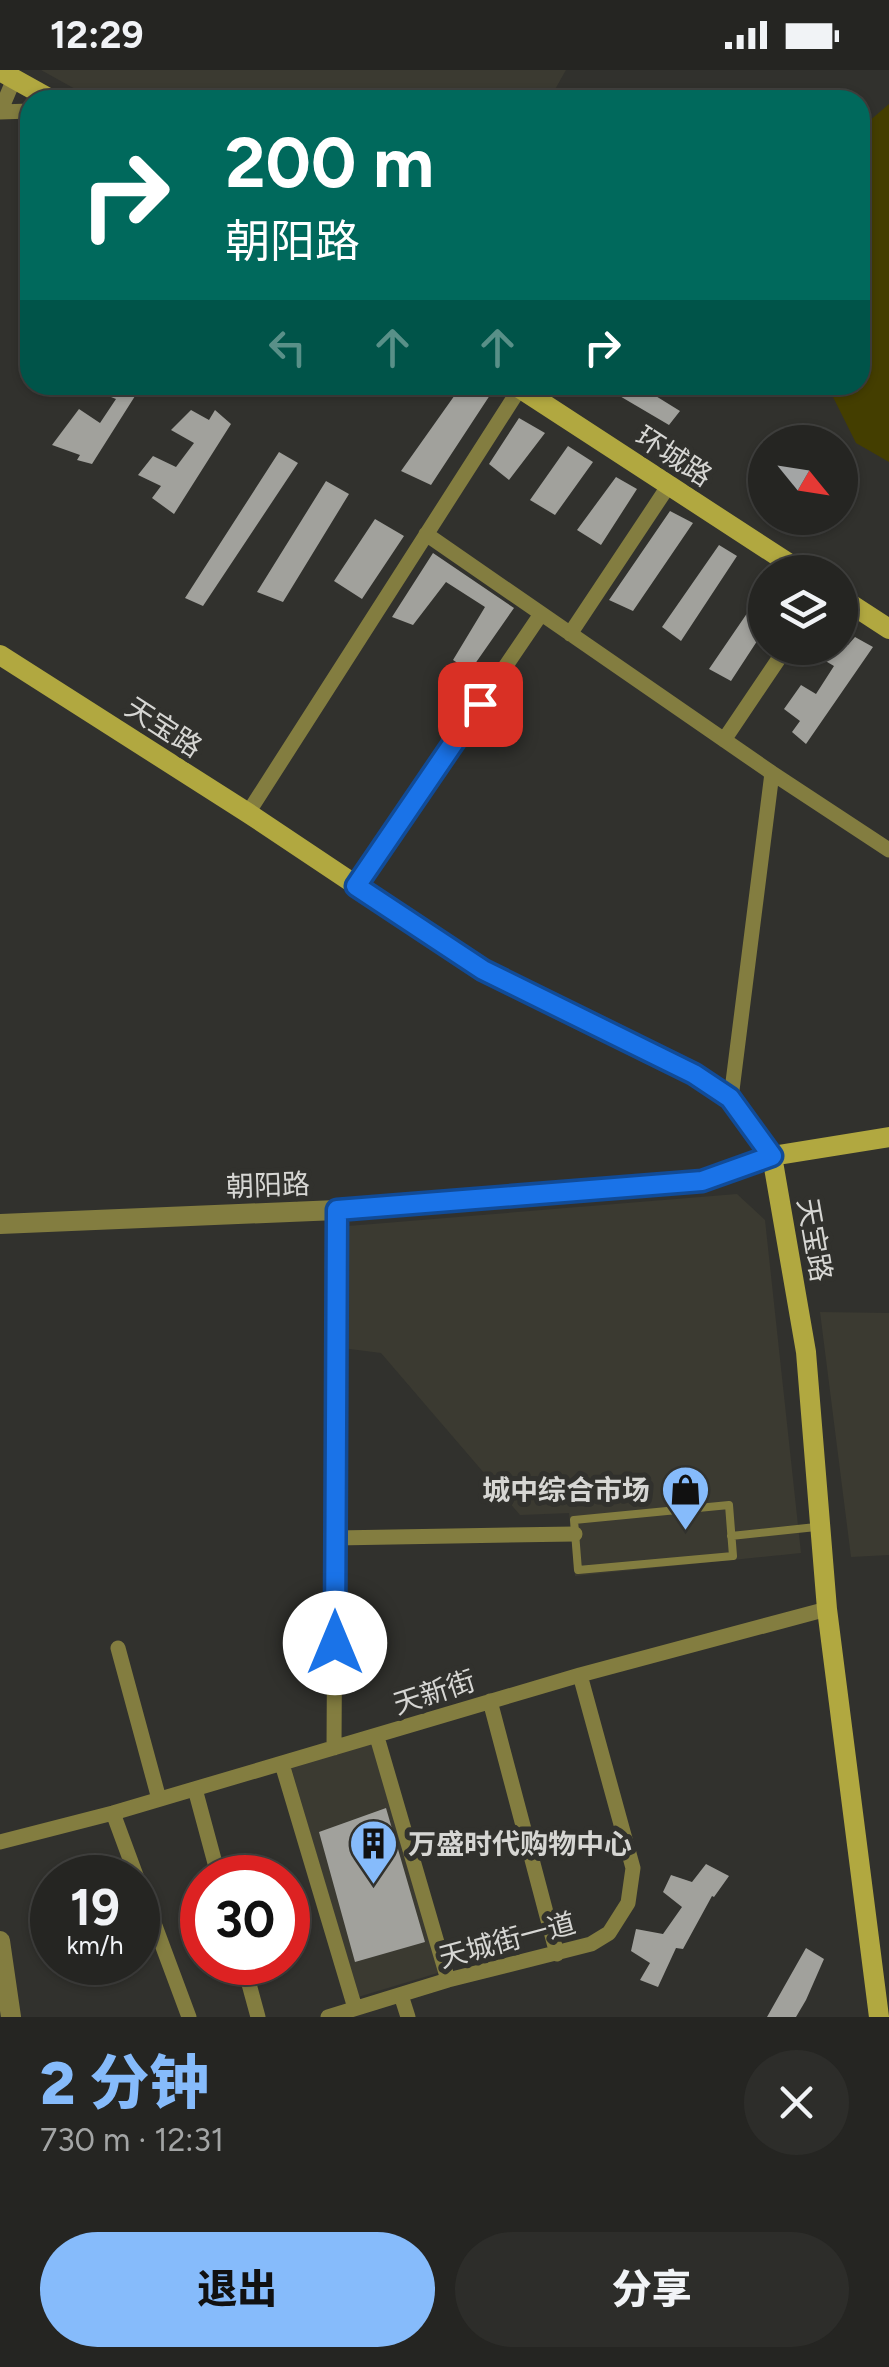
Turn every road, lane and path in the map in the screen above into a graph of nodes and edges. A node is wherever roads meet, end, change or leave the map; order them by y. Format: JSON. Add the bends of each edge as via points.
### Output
{"nodes":[{"id":1,"x":7,"y":75,"type":"edge"},
{"id":2,"x":34,"y":90,"type":"edge"},
{"id":3,"x":0,"y":112,"type":"edge"},
{"id":4,"x":512,"y":395,"type":"edge"},
{"id":5,"x":532,"y":395,"type":"edge"},
{"id":6,"x":669,"y":486,"type":"junction"},
{"id":7,"x":426,"y":534,"type":"junction"},
{"id":8,"x":776,"y":555,"type":"edge"},
{"id":9,"x":858,"y":610,"type":"edge"},
{"id":10,"x":541,"y":614,"type":"junction"},
{"id":11,"x":889,"y":630,"type":"edge"},
{"id":12,"x":570,"y":634,"type":"junction"},
{"id":13,"x":0,"y":655,"type":"edge"},
{"id":14,"x":775,"y":665,"type":"edge"},
{"id":15,"x":724,"y":740,"type":"junction"},
{"id":16,"x":772,"y":773,"type":"junction"},
{"id":17,"x":248,"y":813,"type":"junction"},
{"id":18,"x":889,"y":850,"type":"edge"},
{"id":19,"x":356,"y":886,"type":"junction"},
{"id":20,"x":730,"y":1098,"type":"junction"},
{"id":21,"x":889,"y":1137,"type":"edge"},
{"id":22,"x":772,"y":1156,"type":"junction"},
{"id":23,"x":337,"y":1210,"type":"junction"},
{"id":24,"x":0,"y":1224,"type":"edge"},
{"id":25,"x":820,"y":1527,"type":"junction"},
{"id":26,"x":575,"y":1534,"type":"junction"},
{"id":27,"x":732,"y":1536,"type":"junction"},
{"id":28,"x":335,"y":1538,"type":"junction"},
{"id":29,"x":827,"y":1609,"type":"junction"},
{"id":30,"x":118,"y":1648,"type":"dead end"},
{"id":31,"x":580,"y":1675,"type":"junction"},
{"id":32,"x":490,"y":1701,"type":"junction"},
{"id":33,"x":377,"y":1737,"type":"junction"},
{"id":34,"x":334,"y":1748,"type":"junction"},
{"id":35,"x":282,"y":1764,"type":"junction"},
{"id":36,"x":195,"y":1789,"type":"junction"},
{"id":37,"x":159,"y":1799,"type":"junction"},
{"id":38,"x":113,"y":1813,"type":"junction"},
{"id":39,"x":0,"y":1842,"type":"edge"},
{"id":40,"x":128,"y":1855,"type":"edge"},
{"id":41,"x":214,"y":1855,"type":"edge"},
{"id":42,"x":0,"y":1941,"type":"edge"},
{"id":43,"x":160,"y":1941,"type":"edge"},
{"id":44,"x":557,"y":1954,"type":"junction"},
{"id":45,"x":448,"y":1980,"type":"junction"},
{"id":46,"x":249,"y":1985,"type":"edge"},
{"id":47,"x":401,"y":1996,"type":"junction"},
{"id":48,"x":354,"y":2008,"type":"junction"},
{"id":49,"x":11,"y":2017,"type":"edge"},
{"id":50,"x":188,"y":2017,"type":"edge"},
{"id":51,"x":258,"y":2017,"type":"edge"},
{"id":52,"x":328,"y":2017,"type":"edge"},
{"id":53,"x":408,"y":2017,"type":"edge"},
{"id":54,"x":879,"y":2017,"type":"edge"}],
"edges":[{"from":1,"to":2,"type":"main road"},
{"from":1,"to":3,"type":"street"},
{"from":4,"to":7,"type":"street"},
{"from":5,"to":6,"type":"main road","name":"环城路"},
{"from":6,"to":8,"type":"main road","name":"环城路"},
{"from":6,"to":12,"type":"street"},
{"from":7,"to":10,"type":"street"},
{"from":7,"to":17,"type":"street"},
{"from":9,"to":11,"type":"main road"},
{"from":10,"to":12,"type":"street"},
{"from":10,"to":19,"type":"street"},
{"from":12,"to":15,"type":"street"},
{"from":13,"to":17,"type":"main road","name":"天宝路"},
{"from":14,"to":15,"type":"street"},
{"from":15,"to":16,"type":"street"},
{"from":16,"to":18,"type":"street"},
{"from":16,"to":20,"type":"street"},
{"from":17,"to":19,"type":"main road","name":"天宝路"},
{"from":19,"to":20,"type":"main road","name":"天宝路","via":[[483,970]]},
{"from":20,"to":22,"type":"main road","name":"天宝路"},
{"from":21,"to":22,"type":"main road"},
{"from":22,"to":23,"type":"street","name":"朝阳路","via":[[702,1181]]},
{"from":22,"to":25,"type":"main road","name":"天宝路","via":[[806,1352]]},
{"from":23,"to":24,"type":"street","name":"朝阳路"},
{"from":23,"to":28,"type":"street"},
{"from":25,"to":27,"type":"lane"},
{"from":25,"to":29,"type":"main road","name":"天宝路"},
{"from":26,"to":27,"type":"lane","via":[[574,1520],[729,1505]]},
{"from":26,"to":27,"type":"lane","via":[[578,1570],[733,1556]]},
{"from":26,"to":28,"type":"street"},
{"from":28,"to":34,"type":"street"},
{"from":29,"to":31,"type":"street","name":"天新街"},
{"from":29,"to":54,"type":"main road","name":"天宝路"},
{"from":30,"to":37,"type":"street"},
{"from":31,"to":32,"type":"street","name":"天新街"},
{"from":31,"to":44,"type":"street","name":"天城街一道","via":[[633,1868],[628,1903],[610,1933]]},
{"from":32,"to":33,"type":"street","name":"天新街"},
{"from":32,"to":44,"type":"street"},
{"from":33,"to":34,"type":"street","name":"天新街"},
{"from":33,"to":45,"type":"street"},
{"from":34,"to":35,"type":"street","name":"天新街"},
{"from":35,"to":36,"type":"street","name":"天新街"},
{"from":35,"to":48,"type":"street"},
{"from":36,"to":37,"type":"street","name":"天新街"},
{"from":36,"to":41,"type":"street"},
{"from":37,"to":38,"type":"street","name":"天新街"},
{"from":38,"to":39,"type":"street","name":"天新街"},
{"from":38,"to":40,"type":"street"},
{"from":42,"to":49,"type":"street"},
{"from":43,"to":50,"type":"street"},
{"from":44,"to":45,"type":"street","name":"天城街一道"},
{"from":45,"to":47,"type":"street","name":"天城街一道"},
{"from":46,"to":51,"type":"street"},
{"from":47,"to":48,"type":"street","name":"天城街一道"},
{"from":47,"to":53,"type":"street"},
{"from":48,"to":52,"type":"street","name":"天城街一道"}]}
